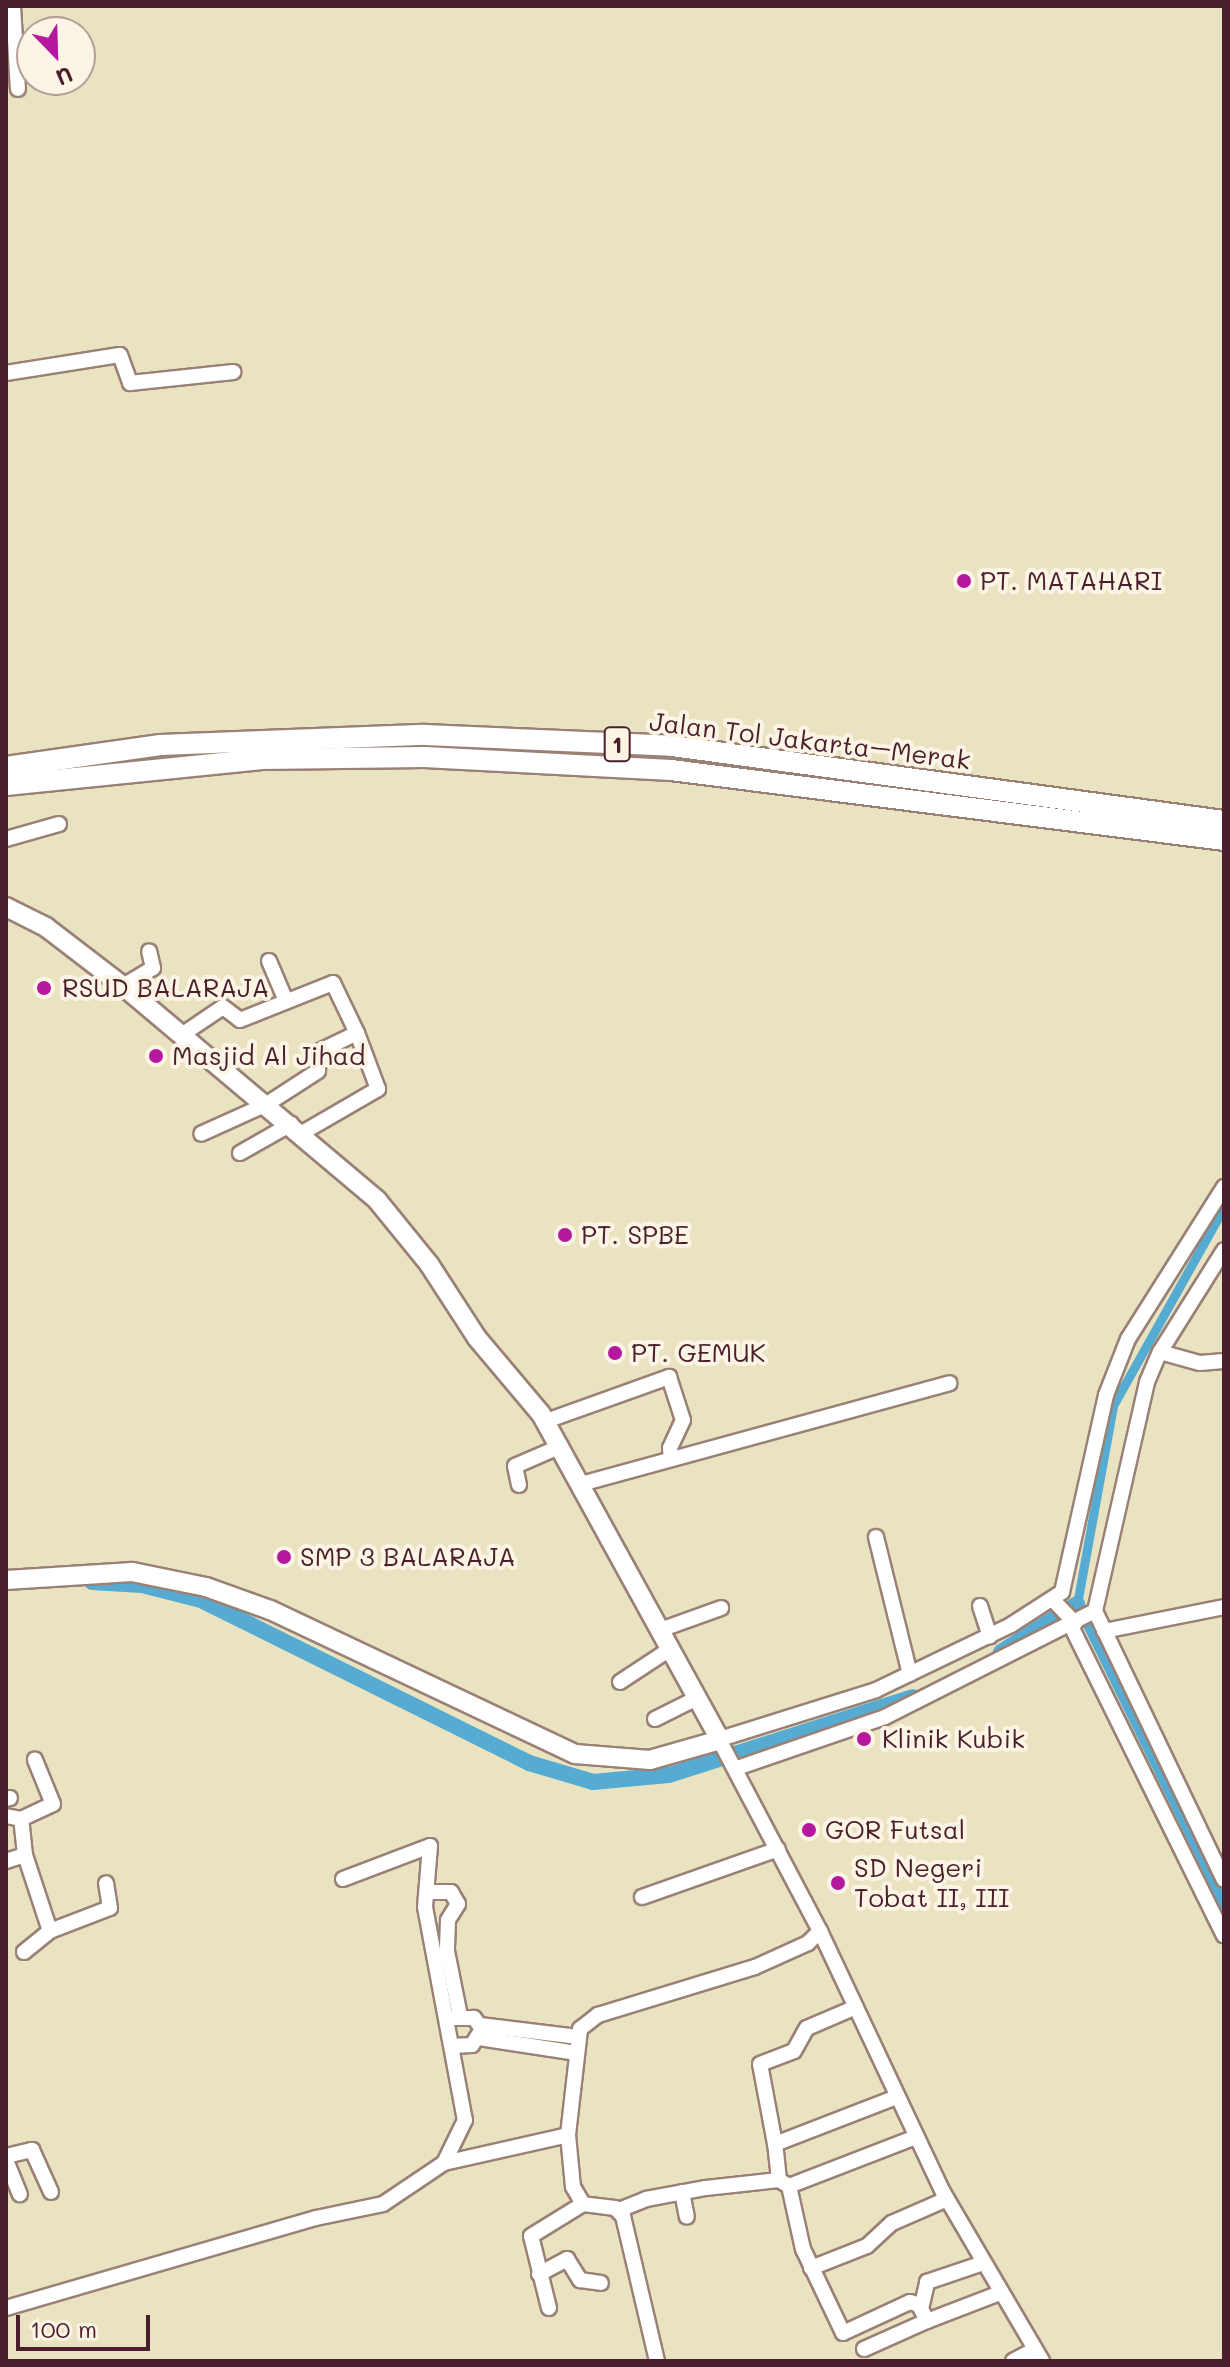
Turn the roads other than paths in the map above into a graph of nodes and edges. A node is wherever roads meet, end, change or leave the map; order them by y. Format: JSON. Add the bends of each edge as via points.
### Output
{"nodes":[{"id":1,"x":13,"y":6,"type":"edge"},
{"id":2,"x":16,"y":56,"type":"edge"},
{"id":3,"x":233,"y":372,"type":"dead end"},
{"id":4,"x":6,"y":373,"type":"edge"},
{"id":5,"x":6,"y":767,"type":"edge"},
{"id":6,"x":6,"y":785,"type":"edge"},
{"id":7,"x":1224,"y":821,"type":"edge"},
{"id":8,"x":59,"y":824,"type":"dead end"},
{"id":9,"x":6,"y":839,"type":"edge"},
{"id":10,"x":1224,"y":840,"type":"edge"},
{"id":11,"x":9,"y":905,"type":"edge"},
{"id":12,"x":149,"y":951,"type":"dead end"},
{"id":13,"x":269,"y":961,"type":"dead end"},
{"id":14,"x":123,"y":986,"type":"junction"},
{"id":15,"x":286,"y":1001,"type":"junction"},
{"id":16,"x":357,"y":1033,"type":"junction"},
{"id":17,"x":183,"y":1034,"type":"junction"},
{"id":18,"x":267,"y":1104,"type":"junction"},
{"id":19,"x":297,"y":1129,"type":"junction"},
{"id":20,"x":201,"y":1134,"type":"dead end"},
{"id":21,"x":240,"y":1153,"type":"dead end"},
{"id":22,"x":1224,"y":1187,"type":"edge"},
{"id":23,"x":1222,"y":1258,"type":"edge"},
{"id":24,"x":1160,"y":1352,"type":"junction"},
{"id":25,"x":1224,"y":1361,"type":"edge"},
{"id":26,"x":949,"y":1383,"type":"dead end"},
{"id":27,"x":546,"y":1421,"type":"junction"},
{"id":28,"x":561,"y":1446,"type":"junction"},
{"id":29,"x":671,"y":1459,"type":"junction"},
{"id":30,"x":581,"y":1484,"type":"junction"},
{"id":31,"x":519,"y":1485,"type":"dead end"},
{"id":32,"x":876,"y":1537,"type":"dead end"},
{"id":33,"x":6,"y":1580,"type":"edge"},
{"id":34,"x":1056,"y":1603,"type":"junction"},
{"id":35,"x":980,"y":1606,"type":"dead end"},
{"id":36,"x":1224,"y":1607,"type":"edge"},
{"id":37,"x":721,"y":1608,"type":"dead end"},
{"id":38,"x":1080,"y":1619,"type":"junction"},
{"id":39,"x":660,"y":1630,"type":"junction"},
{"id":40,"x":1104,"y":1631,"type":"junction"},
{"id":41,"x":990,"y":1636,"type":"junction"},
{"id":42,"x":670,"y":1649,"type":"junction"},
{"id":43,"x":910,"y":1674,"type":"junction"},
{"id":44,"x":620,"y":1682,"type":"dead end"},
{"id":45,"x":697,"y":1698,"type":"junction"},
{"id":46,"x":655,"y":1719,"type":"dead end"},
{"id":47,"x":721,"y":1741,"type":"junction"},
{"id":48,"x":35,"y":1760,"type":"dead end"},
{"id":49,"x":735,"y":1765,"type":"junction"},
{"id":50,"x":14,"y":1817,"type":"edge"},
{"id":51,"x":778,"y":1849,"type":"junction"},
{"id":52,"x":25,"y":1855,"type":"junction"},
{"id":53,"x":6,"y":1861,"type":"edge"},
{"id":54,"x":343,"y":1879,"type":"dead end"},
{"id":55,"x":1224,"y":1880,"type":"edge"},
{"id":56,"x":106,"y":1883,"type":"dead end"},
{"id":57,"x":429,"y":1892,"type":"junction"},
{"id":58,"x":642,"y":1897,"type":"dead end"},
{"id":59,"x":448,"y":1920,"type":"junction"},
{"id":60,"x":431,"y":1922,"type":"junction"},
{"id":61,"x":50,"y":1931,"type":"junction"},
{"id":62,"x":820,"y":1931,"type":"junction"},
{"id":63,"x":1224,"y":1935,"type":"edge"},
{"id":64,"x":24,"y":1952,"type":"dead end"},
{"id":65,"x":856,"y":2007,"type":"junction"},
{"id":66,"x":453,"y":2019,"type":"junction"},
{"id":67,"x":480,"y":2031,"type":"junction"},
{"id":68,"x":578,"y":2037,"type":"junction"},
{"id":69,"x":452,"y":2046,"type":"junction"},
{"id":70,"x":577,"y":2053,"type":"junction"},
{"id":71,"x":897,"y":2097,"type":"junction"},
{"id":72,"x":568,"y":2135,"type":"junction"},
{"id":73,"x":916,"y":2137,"type":"junction"},
{"id":74,"x":775,"y":2144,"type":"junction"},
{"id":75,"x":6,"y":2158,"type":"edge"},
{"id":76,"x":444,"y":2163,"type":"junction"},
{"id":77,"x":784,"y":2183,"type":"junction"},
{"id":78,"x":51,"y":2192,"type":"dead end"},
{"id":79,"x":682,"y":2192,"type":"junction"},
{"id":80,"x":20,"y":2194,"type":"dead end"},
{"id":81,"x":947,"y":2199,"type":"junction"},
{"id":82,"x":583,"y":2204,"type":"junction"},
{"id":83,"x":619,"y":2210,"type":"junction"},
{"id":84,"x":687,"y":2217,"type":"dead end"},
{"id":85,"x":983,"y":2263,"type":"junction"},
{"id":86,"x":811,"y":2268,"type":"junction"},
{"id":87,"x":539,"y":2274,"type":"junction"},
{"id":88,"x":601,"y":2283,"type":"dead end"},
{"id":89,"x":1000,"y":2293,"type":"junction"},
{"id":90,"x":6,"y":2308,"type":"edge"},
{"id":91,"x":549,"y":2308,"type":"dead end"},
{"id":92,"x":924,"y":2315,"type":"junction"},
{"id":93,"x":864,"y":2349,"type":"dead end"},
{"id":94,"x":1038,"y":2356,"type":"edge"},
{"id":95,"x":657,"y":2361,"type":"edge"},
{"id":96,"x":1013,"y":2361,"type":"edge"}],
"edges":[{"from":1,"to":2,"type":"street"},
{"from":3,"to":4,"type":"street","via":[[130,383],[120,355]]},
{"from":5,"to":7,"type":"highway","name":"Jalan Tol Jakarta–Merak","number":"1","via":[[160,745],[425,735],[672,746]]},
{"from":6,"to":10,"type":"highway","name":"Jalan Tol Jakarta–Merak","number":"1","via":[[260,759],[425,757],[671,770]]},
{"from":8,"to":9,"type":"street"},
{"from":11,"to":14,"type":"main road"},
{"from":12,"to":14,"type":"street","via":[[153,968]]},
{"from":13,"to":15,"type":"street"},
{"from":14,"to":17,"type":"main road"},
{"from":15,"to":16,"type":"street","via":[[333,983]]},
{"from":15,"to":17,"type":"street","via":[[240,1020],[223,1007]]},
{"from":16,"to":18,"type":"street","via":[[322,1048],[318,1071]]},
{"from":16,"to":19,"type":"street","via":[[378,1089]]},
{"from":17,"to":18,"type":"main road"},
{"from":18,"to":19,"type":"main road"},
{"from":18,"to":20,"type":"street"},
{"from":19,"to":21,"type":"street"},
{"from":19,"to":27,"type":"main road","via":[[377,1200],[429,1264],[477,1338]]},
{"from":22,"to":34,"type":"street","via":[[1128,1339],[1106,1395],[1068,1578]]},
{"from":23,"to":24,"type":"street"},
{"from":24,"to":25,"type":"street","via":[[1200,1363]]},
{"from":24,"to":38,"type":"street"},
{"from":26,"to":29,"type":"street"},
{"from":27,"to":28,"type":"main road"},
{"from":27,"to":29,"type":"street","via":[[669,1377],[683,1420],[670,1448]]},
{"from":28,"to":30,"type":"main road"},
{"from":28,"to":31,"type":"street","via":[[515,1466]]},
{"from":29,"to":30,"type":"street"},
{"from":30,"to":39,"type":"main road"},
{"from":32,"to":43,"type":"street"},
{"from":33,"to":47,"type":"main road","via":[[132,1572],[206,1587],[270,1610],[575,1754],[650,1760]]},
{"from":34,"to":38,"type":"street"},
{"from":34,"to":41,"type":"street"},
{"from":35,"to":41,"type":"street"},
{"from":36,"to":40,"type":"street"},
{"from":37,"to":39,"type":"street"},
{"from":38,"to":40,"type":"street"},
{"from":38,"to":49,"type":"street","via":[[885,1717]]},
{"from":38,"to":63,"type":"street"},
{"from":39,"to":42,"type":"main road"},
{"from":40,"to":55,"type":"street"},
{"from":41,"to":43,"type":"street"},
{"from":42,"to":44,"type":"street"},
{"from":42,"to":45,"type":"main road"},
{"from":43,"to":47,"type":"street","via":[[863,1695]]},
{"from":45,"to":46,"type":"street"},
{"from":45,"to":47,"type":"main road"},
{"from":47,"to":49,"type":"street"},
{"from":48,"to":50,"type":"street","via":[[53,1806]]},
{"from":49,"to":51,"type":"street"},
{"from":50,"to":52,"type":"street"},
{"from":51,"to":58,"type":"street"},
{"from":51,"to":62,"type":"street"},
{"from":52,"to":53,"type":"street"},
{"from":52,"to":61,"type":"street"},
{"from":54,"to":57,"type":"street","via":[[430,1846]]},
{"from":56,"to":61,"type":"street","via":[[110,1908]]},
{"from":57,"to":59,"type":"street","via":[[443,1890],[456,1897],[458,1910]]},
{"from":57,"to":60,"type":"street","via":[[424,1898]]},
{"from":59,"to":60,"type":"street"},
{"from":59,"to":66,"type":"street"},
{"from":60,"to":66,"type":"street"},
{"from":61,"to":64,"type":"street"},
{"from":62,"to":65,"type":"street"},
{"from":62,"to":68,"type":"street","via":[[808,1943],[755,1967],[598,2015]]},
{"from":65,"to":71,"type":"street"},
{"from":65,"to":74,"type":"street","via":[[807,2028],[794,2051],[760,2064]]},
{"from":66,"to":67,"type":"street"},
{"from":66,"to":69,"type":"street"},
{"from":67,"to":68,"type":"street"},
{"from":67,"to":69,"type":"street","via":[[472,2045]]},
{"from":67,"to":70,"type":"street"},
{"from":68,"to":70,"type":"street"},
{"from":69,"to":76,"type":"street","via":[[465,2120]]},
{"from":70,"to":72,"type":"street"},
{"from":71,"to":73,"type":"street"},
{"from":71,"to":74,"type":"street"},
{"from":72,"to":76,"type":"street"},
{"from":72,"to":82,"type":"street","via":[[573,2187]]},
{"from":73,"to":77,"type":"street"},
{"from":73,"to":81,"type":"street"},
{"from":74,"to":77,"type":"street"},
{"from":75,"to":78,"type":"street","via":[[32,2150]]},
{"from":75,"to":80,"type":"street"},
{"from":76,"to":90,"type":"street","via":[[383,2204],[316,2218]]},
{"from":77,"to":79,"type":"street"},
{"from":77,"to":86,"type":"street"},
{"from":79,"to":83,"type":"street"},
{"from":79,"to":84,"type":"street"},
{"from":81,"to":85,"type":"street"},
{"from":81,"to":86,"type":"street","via":[[892,2223],[867,2246]]},
{"from":82,"to":83,"type":"street"},
{"from":82,"to":87,"type":"street","via":[[533,2232]]},
{"from":83,"to":95,"type":"street"},
{"from":85,"to":89,"type":"street"},
{"from":85,"to":92,"type":"street","via":[[927,2282]]},
{"from":86,"to":92,"type":"street","via":[[843,2333],[910,2302]]},
{"from":87,"to":88,"type":"street","via":[[567,2259],[580,2280]]},
{"from":87,"to":91,"type":"street"},
{"from":89,"to":92,"type":"street"},
{"from":89,"to":94,"type":"street"},
{"from":92,"to":93,"type":"street"},
{"from":94,"to":96,"type":"street"}]}
